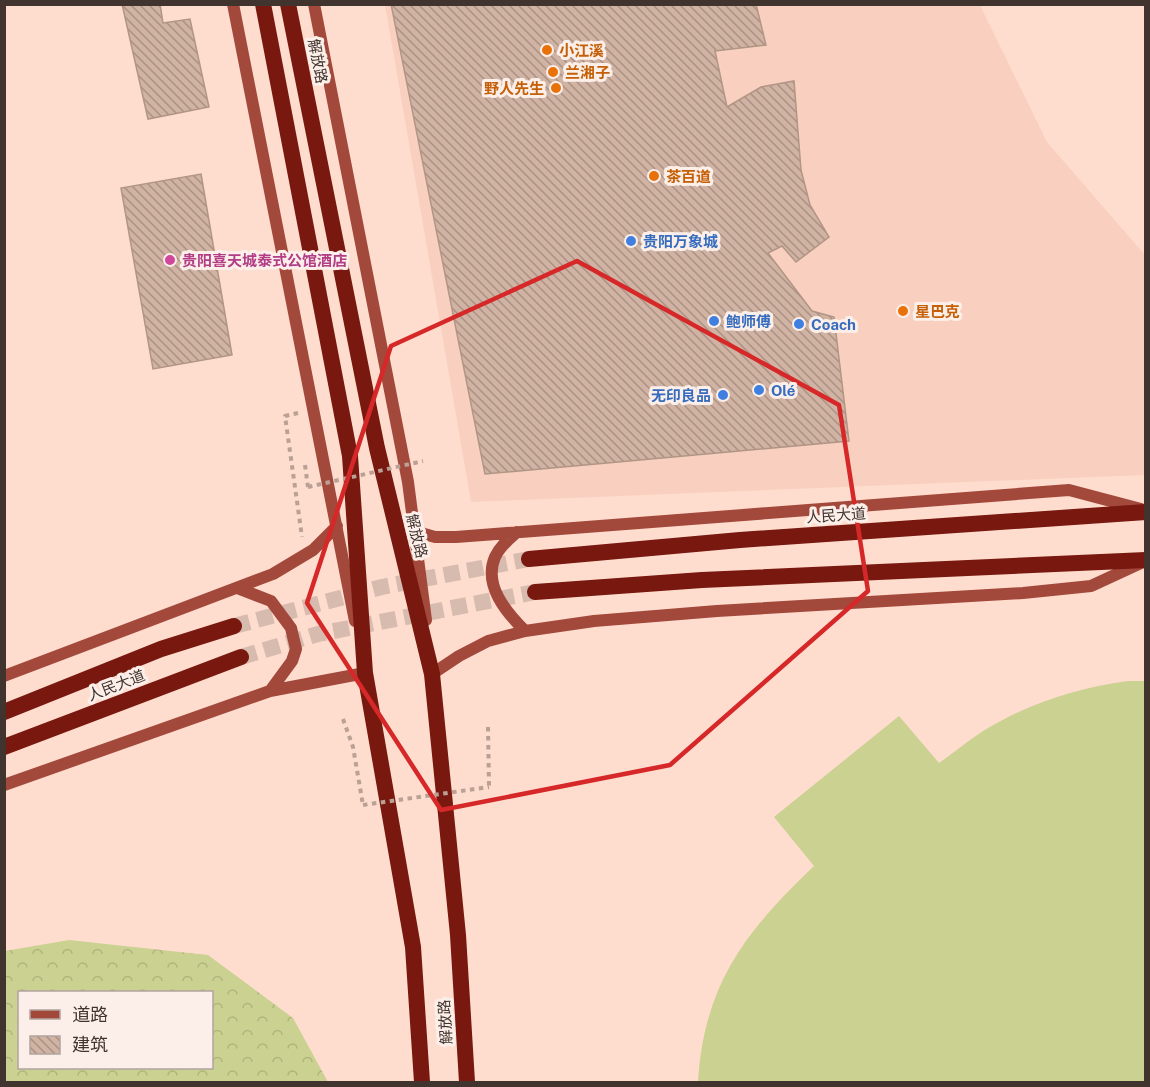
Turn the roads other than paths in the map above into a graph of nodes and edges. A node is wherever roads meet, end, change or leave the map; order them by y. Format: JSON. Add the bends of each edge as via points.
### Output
{"nodes":[{"id":1,"x":233,"y":4,"type":"edge"},
{"id":2,"x":263,"y":4,"type":"edge"},
{"id":3,"x":288,"y":4,"type":"edge"},
{"id":4,"x":314,"y":4,"type":"edge"},
{"id":5,"x":1146,"y":511,"type":"edge"},
{"id":6,"x":337,"y":526,"type":"junction"},
{"id":7,"x":414,"y":531,"type":"junction"},
{"id":8,"x":517,"y":532,"type":"junction"},
{"id":9,"x":529,"y":559,"type":"tunnel mouth"},
{"id":10,"x":1146,"y":561,"type":"edge"},
{"id":11,"x":237,"y":588,"type":"junction"},
{"id":12,"x":535,"y":592,"type":"tunnel mouth"},
{"id":13,"x":234,"y":626,"type":"tunnel mouth"},
{"id":14,"x":525,"y":631,"type":"junction"},
{"id":15,"x":241,"y":657,"type":"tunnel mouth"},
{"id":16,"x":364,"y":673,"type":"junction"},
{"id":17,"x":432,"y":674,"type":"junction"},
{"id":18,"x":4,"y":676,"type":"edge"},
{"id":19,"x":270,"y":691,"type":"junction"},
{"id":20,"x":4,"y":712,"type":"edge"},
{"id":21,"x":4,"y":747,"type":"edge"},
{"id":22,"x":4,"y":785,"type":"edge"},
{"id":23,"x":422,"y":1083,"type":"edge"},
{"id":24,"x":467,"y":1083,"type":"edge"}],
"edges":[{"from":1,"to":6,"type":"main road"},
{"from":2,"to":16,"type":"highway","name":"解放路","via":[[350,456]]},
{"from":3,"to":17,"type":"highway","name":"解放路","via":[[377,448]]},
{"from":4,"to":7,"type":"main road","via":[[408,482]]},
{"from":5,"to":8,"type":"main road","via":[[1069,490]]},
{"from":5,"to":9,"type":"highway","name":"人民大道"},
{"from":6,"to":11,"type":"main road","via":[[313,550],[273,574]]},
{"from":6,"to":16,"type":"main road"},
{"from":7,"to":8,"type":"main road","via":[[435,537]]},
{"from":7,"to":17,"type":"main road"},
{"from":8,"to":14,"type":"main road","via":[[495,558],[493,578],[503,608]]},
{"from":10,"to":12,"type":"highway","via":[[702,580]]},
{"from":10,"to":14,"type":"main road","via":[[1091,586],[717,610]]},
{"from":11,"to":18,"type":"main road"},
{"from":11,"to":19,"type":"main road","via":[[271,601],[291,628],[296,648],[292,661]]},
{"from":13,"to":20,"type":"highway","name":"人民大道","via":[[161,649]]},
{"from":14,"to":17,"type":"main road","via":[[488,641]]},
{"from":15,"to":21,"type":"highway","name":"人民大道"},
{"from":16,"to":19,"type":"main road"},
{"from":16,"to":23,"type":"highway","name":"解放路","via":[[413,947]]},
{"from":17,"to":24,"type":"highway","name":"解放路","via":[[458,935]]},
{"from":19,"to":22,"type":"main road"}]}
